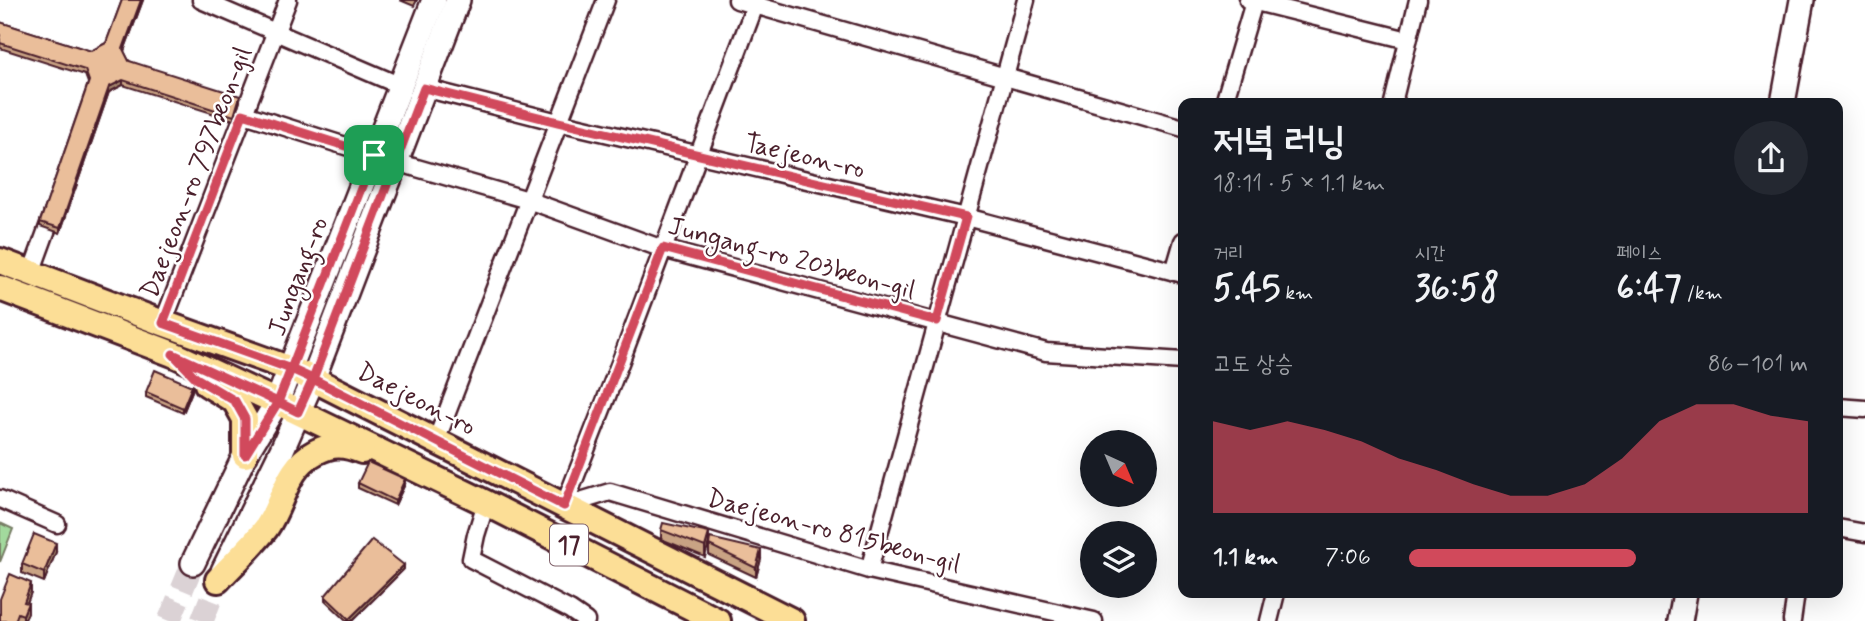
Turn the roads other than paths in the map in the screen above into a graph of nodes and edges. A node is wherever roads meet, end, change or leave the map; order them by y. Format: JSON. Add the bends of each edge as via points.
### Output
{"nodes":[{"id":1,"x":201,"y":0,"type":"edge"},
{"id":2,"x":288,"y":0,"type":"edge"},
{"id":3,"x":434,"y":0,"type":"edge"},
{"id":4,"x":458,"y":0,"type":"edge"},
{"id":5,"x":606,"y":0,"type":"edge"},
{"id":6,"x":737,"y":0,"type":"edge"},
{"id":7,"x":1026,"y":0,"type":"edge"},
{"id":8,"x":1418,"y":0,"type":"edge"},
{"id":9,"x":1802,"y":0,"type":"edge"},
{"id":10,"x":1251,"y":1,"type":"edge"},
{"id":11,"x":756,"y":3,"type":"edge"},
{"id":12,"x":277,"y":31,"type":"junction"},
{"id":13,"x":1408,"y":40,"type":"junction"},
{"id":14,"x":1005,"y":77,"type":"junction"},
{"id":15,"x":412,"y":87,"type":"junction"},
{"id":16,"x":1225,"y":98,"type":"edge"},
{"id":17,"x":1394,"y":98,"type":"edge"},
{"id":18,"x":1784,"y":98,"type":"edge"},
{"id":19,"x":206,"y":102,"type":"edge"},
{"id":20,"x":243,"y":114,"type":"junction"},
{"id":21,"x":558,"y":122,"type":"junction"},
{"id":22,"x":1178,"y":127,"type":"edge"},
{"id":23,"x":699,"y":155,"type":"junction"},
{"id":24,"x":385,"y":158,"type":"junction"},
{"id":25,"x":59,"y":196,"type":"edge"},
{"id":26,"x":528,"y":200,"type":"junction"},
{"id":27,"x":966,"y":217,"type":"junction"},
{"id":28,"x":663,"y":248,"type":"junction"},
{"id":29,"x":0,"y":261,"type":"edge"},
{"id":30,"x":31,"y":273,"type":"junction"},
{"id":31,"x":1178,"y":273,"type":"edge"},
{"id":32,"x":0,"y":288,"type":"edge"},
{"id":33,"x":937,"y":321,"type":"junction"},
{"id":34,"x":163,"y":323,"type":"junction"},
{"id":35,"x":173,"y":354,"type":"junction"},
{"id":36,"x":1178,"y":361,"type":"edge"},
{"id":37,"x":302,"y":374,"type":"junction"},
{"id":38,"x":288,"y":407,"type":"junction"},
{"id":39,"x":1843,"y":407,"type":"edge"},
{"id":40,"x":1865,"y":409,"type":"edge"},
{"id":41,"x":436,"y":441,"type":"junction"},
{"id":42,"x":245,"y":455,"type":"junction"},
{"id":43,"x":419,"y":471,"type":"junction"},
{"id":44,"x":0,"y":499,"type":"edge"},
{"id":45,"x":486,"y":503,"type":"junction"},
{"id":46,"x":564,"y":506,"type":"junction"},
{"id":47,"x":57,"y":524,"type":"dead end"},
{"id":48,"x":1843,"y":529,"type":"edge"},
{"id":49,"x":1865,"y":533,"type":"edge"},
{"id":50,"x":193,"y":563,"type":"tunnel mouth"},
{"id":51,"x":869,"y":570,"type":"junction"},
{"id":52,"x":219,"y":580,"type":"joint"},
{"id":53,"x":1275,"y":598,"type":"edge"},
{"id":54,"x":1684,"y":598,"type":"edge"},
{"id":55,"x":1795,"y":598,"type":"edge"},
{"id":56,"x":586,"y":621,"type":"edge"},
{"id":57,"x":718,"y":621,"type":"edge"},
{"id":58,"x":792,"y":621,"type":"edge"},
{"id":59,"x":1094,"y":621,"type":"edge"},
{"id":60,"x":1269,"y":621,"type":"edge"},
{"id":61,"x":1680,"y":621,"type":"edge"},
{"id":62,"x":1792,"y":621,"type":"edge"}],
"edges":[{"from":1,"to":12,"type":"street","name":"Taejeon-ro"},
{"from":2,"to":12,"type":"street","name":"Daejeon-ro 797beon-gil"},
{"from":3,"to":15,"type":"main road","name":"Jungang-ro"},
{"from":4,"to":15,"type":"main road","name":"Jungang-ro"},
{"from":5,"to":21,"type":"street"},
{"from":6,"to":11,"type":"street"},
{"from":7,"to":14,"type":"street"},
{"from":8,"to":13,"type":"street"},
{"from":9,"to":18,"type":"main road"},
{"from":10,"to":13,"type":"street"},
{"from":10,"to":16,"type":"street"},
{"from":11,"to":14,"type":"street"},
{"from":11,"to":23,"type":"street"},
{"from":12,"to":15,"type":"street","name":"Taejeon-ro"},
{"from":12,"to":20,"type":"street","name":"Daejeon-ro 797beon-gil"},
{"from":13,"to":17,"type":"street"},
{"from":14,"to":22,"type":"street"},
{"from":14,"to":27,"type":"street"},
{"from":15,"to":21,"type":"street","name":"Taejeon-ro"},
{"from":15,"to":24,"type":"main road","name":"Jungang-ro"},
{"from":19,"to":20,"type":"street","name":"Jungang-ro 203beon-gil"},
{"from":20,"to":24,"type":"street","name":"Jungang-ro 203beon-gil"},
{"from":20,"to":34,"type":"street","name":"Daejeon-ro 797beon-gil"},
{"from":21,"to":23,"type":"street","name":"Taejeon-ro"},
{"from":21,"to":26,"type":"street"},
{"from":23,"to":27,"type":"street","name":"Taejeon-ro"},
{"from":23,"to":28,"type":"street"},
{"from":24,"to":26,"type":"street","name":"Jungang-ro 203beon-gil"},
{"from":24,"to":37,"type":"main road","name":"Jungang-ro"},
{"from":25,"to":30,"type":"street"},
{"from":26,"to":28,"type":"street","name":"Jungang-ro 203beon-gil"},
{"from":26,"to":41,"type":"street"},
{"from":27,"to":31,"type":"street","name":"Taejeon-ro"},
{"from":27,"to":33,"type":"street"},
{"from":28,"to":33,"type":"street","name":"Jungang-ro 203beon-gil"},
{"from":28,"to":46,"type":"street"},
{"from":29,"to":30,"type":"main road","name":"Daejeon-ro","number":"17"},
{"from":30,"to":34,"type":"main road","name":"Daejeon-ro","number":"17"},
{"from":32,"to":35,"type":"main road","number":"17"},
{"from":33,"to":36,"type":"street","name":"Jungang-ro 203beon-gil","via":[[1046,352]]},
{"from":33,"to":51,"type":"street"},
{"from":34,"to":37,"type":"main road","name":"Daejeon-ro","number":"17"},
{"from":35,"to":38,"type":"main road","number":"17"},
{"from":35,"to":42,"type":"main road","via":[[196,378],[235,401],[245,419]]},
{"from":37,"to":38,"type":"main road","name":"Jungang-ro"},
{"from":37,"to":41,"type":"main road","name":"Daejeon-ro","number":"17"},
{"from":38,"to":42,"type":"main road","name":"Jungang-ro"},
{"from":38,"to":43,"type":"main road","number":"17"},
{"from":38,"to":52,"type":"main road","name":"Jungang-ro","via":[[281,452]]},
{"from":39,"to":40,"type":"street"},
{"from":41,"to":46,"type":"main road","name":"Daejeon-ro","number":"17"},
{"from":42,"to":50,"type":"main road","name":"Jungang-ro"},
{"from":43,"to":45,"type":"main road","number":"17"},
{"from":43,"to":52,"type":"main road","via":[[346,445],[326,447],[303,458],[267,526]]},
{"from":44,"to":47,"type":"street"},
{"from":45,"to":56,"type":"street","via":[[471,559]]},
{"from":45,"to":57,"type":"main road","number":"17"},
{"from":46,"to":51,"type":"street","name":"Daejeon-ro 815beon-gil","via":[[610,492]]},
{"from":46,"to":58,"type":"main road","name":"Daejeon-ro","number":"17"},
{"from":48,"to":49,"type":"street"},
{"from":51,"to":59,"type":"street","name":"Daejeon-ro 815beon-gil"},
{"from":53,"to":60,"type":"street"},
{"from":54,"to":61,"type":"main road"},
{"from":55,"to":62,"type":"street"}]}
